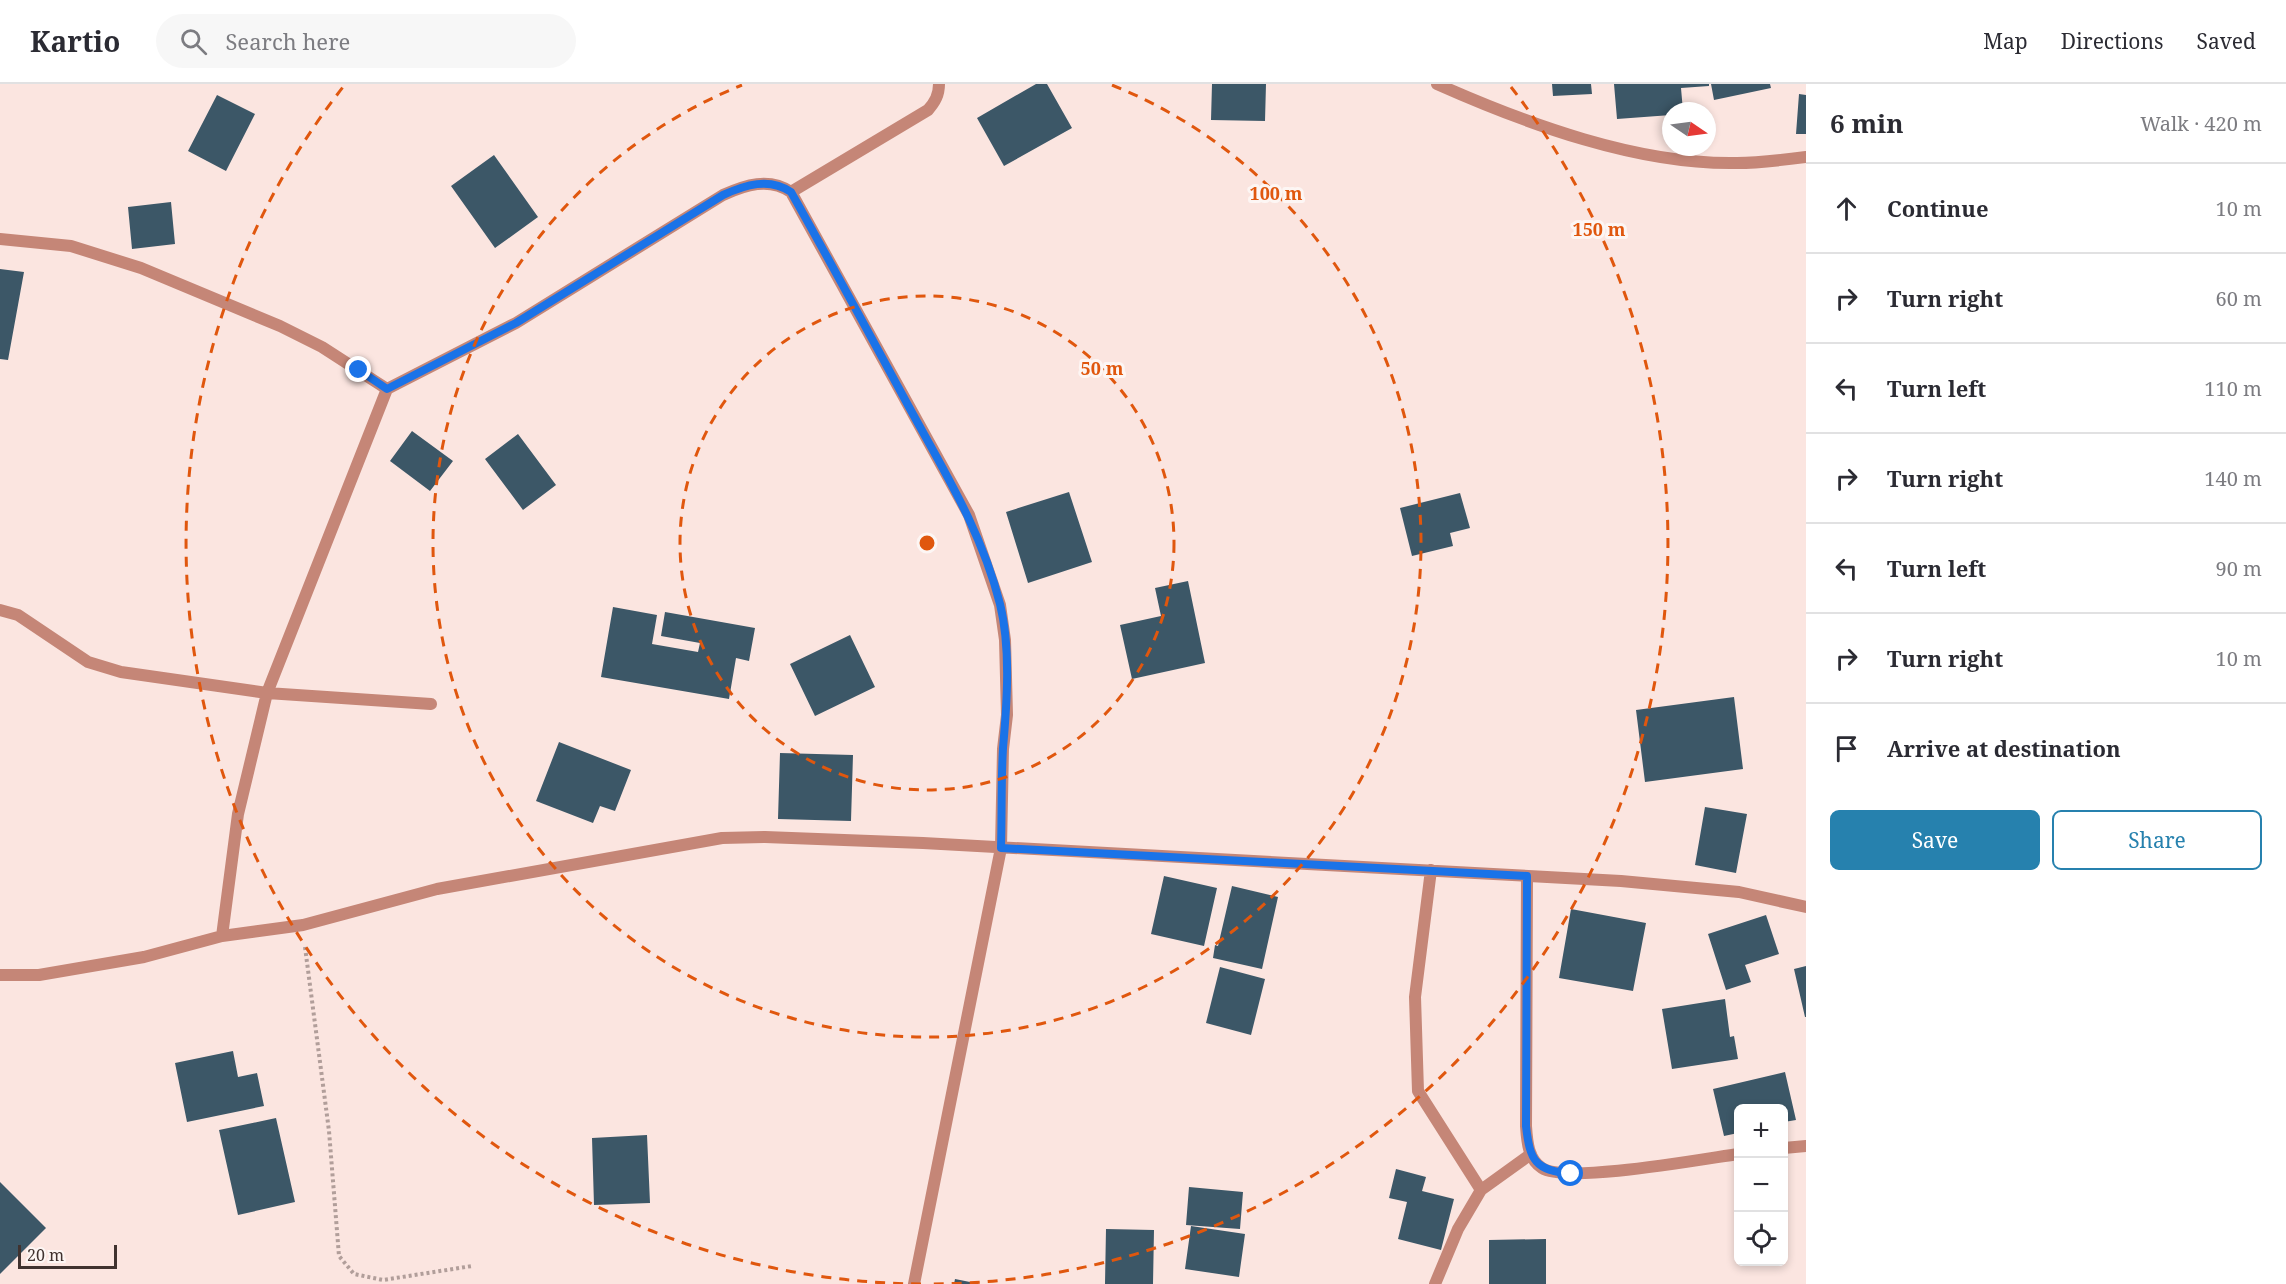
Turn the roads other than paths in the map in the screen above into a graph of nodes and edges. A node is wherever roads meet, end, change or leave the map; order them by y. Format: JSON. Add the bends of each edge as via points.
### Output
{"nodes":[{"id":1,"x":939,"y":84,"type":"edge"},
{"id":2,"x":1437,"y":84,"type":"edge"},
{"id":3,"x":1806,"y":157,"type":"edge"},
{"id":4,"x":791,"y":192,"type":"junction"},
{"id":5,"x":0,"y":239,"type":"edge"},
{"id":6,"x":387,"y":389,"type":"junction"},
{"id":7,"x":0,"y":610,"type":"edge"},
{"id":8,"x":267,"y":693,"type":"junction"},
{"id":9,"x":431,"y":704,"type":"dead end"},
{"id":10,"x":1001,"y":848,"type":"junction"},
{"id":11,"x":1431,"y":870,"type":"junction"},
{"id":12,"x":1527,"y":876,"type":"junction"},
{"id":13,"x":1806,"y":907,"type":"edge"},
{"id":14,"x":222,"y":936,"type":"junction"},
{"id":15,"x":0,"y":975,"type":"edge"},
{"id":16,"x":1806,"y":1146,"type":"edge"},
{"id":17,"x":1788,"y":1148,"type":"edge"},
{"id":18,"x":1531,"y":1154,"type":"junction"},
{"id":19,"x":1734,"y":1154,"type":"edge"},
{"id":20,"x":1481,"y":1190,"type":"junction"},
{"id":21,"x":914,"y":1284,"type":"edge"},
{"id":22,"x":1435,"y":1284,"type":"edge"}],
"edges":[{"from":1,"to":4,"type":"street","via":[[935,102],[928,110]]},
{"from":2,"to":3,"type":"street","via":[[1551,129],[1635,151],[1736,164]]},
{"from":4,"to":6,"type":"street","via":[[764,183],[748,184],[723,195],[516,323]]},
{"from":4,"to":10,"type":"street","via":[[969,515],[990,571],[1005,640],[1007,715]]},
{"from":5,"to":6,"type":"street","via":[[71,246],[141,268],[280,326],[322,347]]},
{"from":6,"to":8,"type":"street"},
{"from":7,"to":8,"type":"street","via":[[18,615],[88,662],[121,672]]},
{"from":8,"to":9,"type":"street"},
{"from":8,"to":14,"type":"street","via":[[238,814]]},
{"from":10,"to":11,"type":"street"},
{"from":10,"to":14,"type":"street","via":[[722,838],[437,889],[303,925]]},
{"from":10,"to":21,"type":"street"},
{"from":11,"to":12,"type":"street"},
{"from":11,"to":20,"type":"street","via":[[1415,997],[1418,1091]]},
{"from":12,"to":13,"type":"street","via":[[1710,888]]},
{"from":12,"to":18,"type":"street","via":[[1526,1126]]},
{"from":14,"to":15,"type":"street","via":[[144,957],[39,975]]},
{"from":16,"to":17,"type":"street"},
{"from":18,"to":19,"type":"street","via":[[1542,1168],[1571,1174]]},
{"from":18,"to":20,"type":"street"},
{"from":20,"to":22,"type":"street","via":[[1458,1229]]}]}
